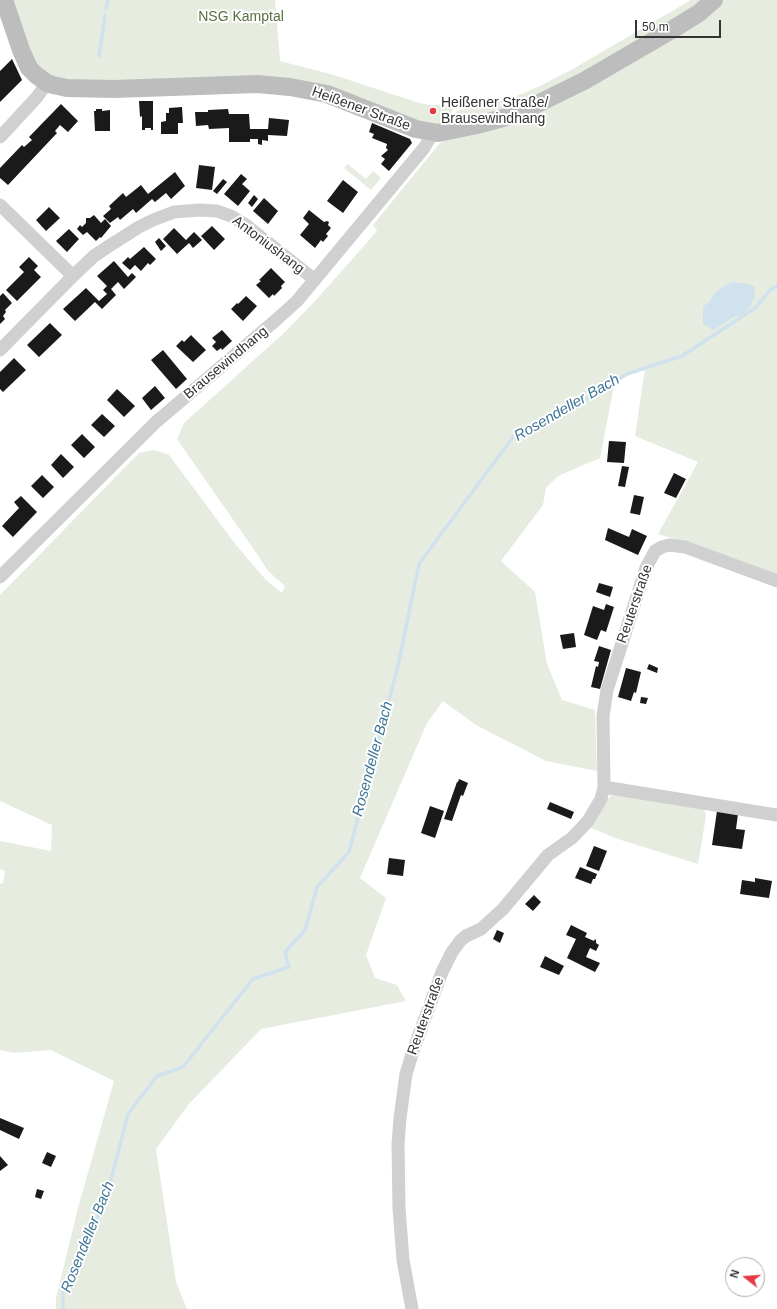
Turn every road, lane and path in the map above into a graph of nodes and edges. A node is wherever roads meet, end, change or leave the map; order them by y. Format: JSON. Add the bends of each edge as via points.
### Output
{"nodes":[{"id":1,"x":4,"y":0,"type":"edge"},
{"id":2,"x":714,"y":0,"type":"edge"},
{"id":3,"x":47,"y":83,"type":"junction"},
{"id":4,"x":433,"y":133,"type":"junction"},
{"id":5,"x":0,"y":137,"type":"edge"},
{"id":6,"x":0,"y":204,"type":"edge"},
{"id":7,"x":73,"y":276,"type":"junction"},
{"id":8,"x":315,"y":280,"type":"junction"},
{"id":9,"x":0,"y":350,"type":"edge"},
{"id":10,"x":0,"y":577,"type":"edge"},
{"id":11,"x":777,"y":581,"type":"edge"},
{"id":12,"x":604,"y":787,"type":"junction"},
{"id":13,"x":777,"y":815,"type":"edge"},
{"id":14,"x":412,"y":1309,"type":"edge"}],
"edges":[{"from":1,"to":3,"type":"street","name":"Heißener Straße","via":[[29,68]]},
{"from":2,"to":4,"type":"street","name":"Heißener Straße","via":[[699,13],[664,35],[584,81],[526,109],[477,125]]},
{"from":3,"to":4,"type":"street","name":"Heißener Straße","via":[[67,88],[144,89],[257,84],[290,87],[327,94],[416,130]]},
{"from":3,"to":5,"type":"street"},
{"from":4,"to":8,"type":"street","name":"Brausewindhang","via":[[424,148]]},
{"from":6,"to":7,"type":"street"},
{"from":7,"to":8,"type":"street","name":"Antoniushang","via":[[94,256],[139,227],[174,212],[200,210],[217,211],[232,216]]},
{"from":7,"to":9,"type":"street","name":"Antoniushang"},
{"from":8,"to":10,"type":"street","name":"Brausewindhang","via":[[276,320],[156,422]]},
{"from":11,"to":12,"type":"street","name":"Reuterstraße","via":[[685,547],[669,545],[655,551],[646,568],[607,690],[603,716]]},
{"from":12,"to":13,"type":"street"},
{"from":12,"to":14,"type":"street","name":"Reuterstraße","via":[[601,799],[588,820],[572,838],[548,855],[502,909],[481,929],[460,941],[442,972],[420,1030],[406,1074],[398,1144],[402,1247]]}]}
